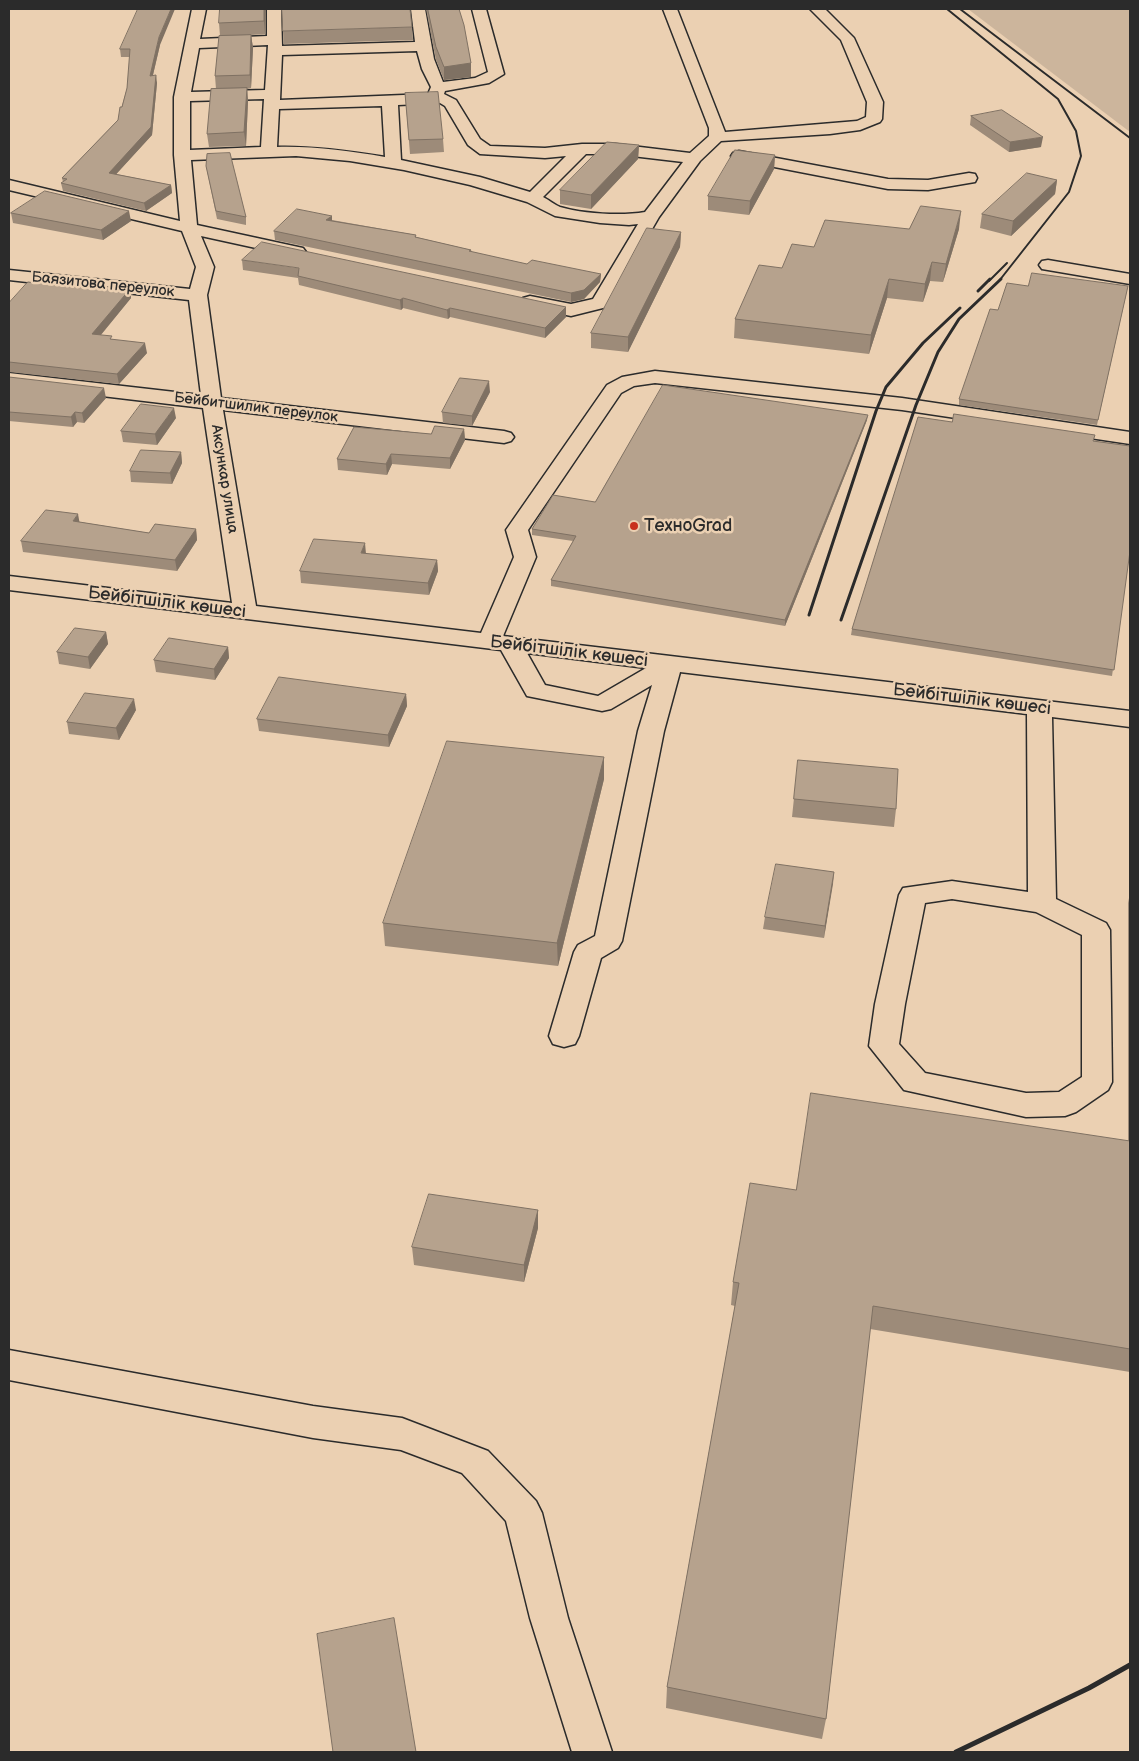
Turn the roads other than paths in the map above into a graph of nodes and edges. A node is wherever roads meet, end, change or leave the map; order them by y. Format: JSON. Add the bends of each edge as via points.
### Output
{"nodes":[{"id":1,"x":198,"y":9,"type":"edge"},
{"id":2,"x":274,"y":9,"type":"edge"},
{"id":3,"x":418,"y":9,"type":"edge"},
{"id":4,"x":479,"y":9,"type":"edge"},
{"id":5,"x":670,"y":9,"type":"edge"},
{"id":6,"x":817,"y":9,"type":"edge"},
{"id":7,"x":192,"y":44,"type":"junction"},
{"id":8,"x":274,"y":46,"type":"junction"},
{"id":9,"x":424,"y":46,"type":"junction"},
{"id":10,"x":437,"y":92,"type":"junction"},
{"id":11,"x":182,"y":97,"type":"junction"},
{"id":12,"x":272,"y":100,"type":"junction"},
{"id":13,"x":390,"y":100,"type":"junction"},
{"id":14,"x":717,"y":137,"type":"junction"},
{"id":15,"x":582,"y":149,"type":"junction"},
{"id":16,"x":269,"y":152,"type":"junction"},
{"id":17,"x":699,"y":153,"type":"junction"},
{"id":18,"x":182,"y":155,"type":"junction"},
{"id":19,"x":393,"y":163,"type":"junction"},
{"id":20,"x":969,"y":178,"type":"dead end"},
{"id":21,"x":9,"y":186,"type":"edge"},
{"id":22,"x":533,"y":198,"type":"junction"},
{"id":23,"x":651,"y":216,"type":"junction"},
{"id":24,"x":188,"y":228,"type":"junction"},
{"id":25,"x":313,"y":255,"type":"edge"},
{"id":26,"x":1048,"y":265,"type":"dead end"},
{"id":27,"x":9,"y":275,"type":"edge"},
{"id":28,"x":1130,"y":279,"type":"edge"},
{"id":29,"x":198,"y":295,"type":"junction"},
{"id":30,"x":514,"y":298,"type":"edge"},
{"id":31,"x":9,"y":379,"type":"edge"},
{"id":32,"x":212,"y":403,"type":"junction"},
{"id":33,"x":504,"y":437,"type":"dead end"},
{"id":34,"x":1130,"y":438,"type":"edge"},
{"id":35,"x":9,"y":583,"type":"edge"},
{"id":36,"x":246,"y":613,"type":"junction"},
{"id":37,"x":500,"y":644,"type":"junction"},
{"id":38,"x":670,"y":664,"type":"junction"},
{"id":39,"x":1039,"y":708,"type":"junction"},
{"id":40,"x":1130,"y":719,"type":"edge"},
{"id":41,"x":1042,"y":904,"type":"junction"},
{"id":42,"x":564,"y":1036,"type":"dead end"},
{"id":43,"x":9,"y":1364,"type":"edge"},
{"id":44,"x":592,"y":1752,"type":"edge"}],
"edges":[{"from":1,"to":7,"type":"street","name":"Аксункар улица"},
{"from":2,"to":8,"type":"street"},
{"from":3,"to":9,"type":"street"},
{"from":4,"to":10,"type":"street","via":[[496,74],[489,79]]},
{"from":5,"to":14,"type":"street","via":[[717,128]]},
{"from":6,"to":14,"type":"street","via":[[847,38],[875,102],[874,119],[860,125],[830,129]]},
{"from":7,"to":8,"type":"street"},
{"from":7,"to":11,"type":"street","name":"Аксункар улица"},
{"from":8,"to":9,"type":"street"},
{"from":8,"to":12,"type":"street"},
{"from":9,"to":10,"type":"street"},
{"from":10,"to":13,"type":"street"},
{"from":10,"to":15,"type":"street","via":[[451,103],[474,142],[486,151],[545,153]]},
{"from":11,"to":12,"type":"street"},
{"from":11,"to":18,"type":"street","name":"Аксункар улица"},
{"from":12,"to":13,"type":"street"},
{"from":12,"to":16,"type":"street"},
{"from":13,"to":19,"type":"street"},
{"from":14,"to":17,"type":"street"},
{"from":15,"to":17,"type":"street"},
{"from":15,"to":22,"type":"street"},
{"from":16,"to":18,"type":"street"},
{"from":16,"to":19,"type":"street","via":[[296,151]]},
{"from":17,"to":20,"type":"street","via":[[888,184],[928,185]]},
{"from":17,"to":23,"type":"street"},
{"from":18,"to":24,"type":"street","name":"Аксункар улица"},
{"from":19,"to":22,"type":"street"},
{"from":21,"to":24,"type":"street"},
{"from":22,"to":23,"type":"street","via":[[556,211],[600,218],[630,220]]},
{"from":23,"to":30,"type":"street","via":[[600,302],[571,310]]},
{"from":24,"to":25,"type":"street"},
{"from":24,"to":29,"type":"street","name":"Аксункар улица","via":[[205,266]]},
{"from":26,"to":28,"type":"street"},
{"from":27,"to":29,"type":"street","name":"Баязитова переулок"},
{"from":29,"to":32,"type":"street","name":"Аксункар улица"},
{"from":31,"to":32,"type":"street","name":"Бейбитшилик переулок"},
{"from":32,"to":33,"type":"street","name":"Бейбитшилик переулок"},
{"from":32,"to":36,"type":"street","name":"Аксункар улица"},
{"from":34,"to":37,"type":"street","via":[[902,404],[655,377],[629,381],[614,389],[517,530],[525,557]]},
{"from":35,"to":36,"type":"street","name":"Бейбітшілік көшесі"},
{"from":36,"to":37,"type":"street","name":"Бейбітшілік көшесі"},
{"from":37,"to":38,"type":"street","name":"Бейбітшілік көшесі"},
{"from":37,"to":38,"type":"street","via":[[536,691],[602,704]]},
{"from":38,"to":39,"type":"street","name":"Бейбітшілік көшесі"},
{"from":38,"to":42,"type":"street","via":[[651,731],[608,941],[588,952]]},
{"from":39,"to":40,"type":"street","name":"Бейбітшілік көшесі"},
{"from":39,"to":41,"type":"street"},
{"from":41,"to":41,"type":"street","via":[[1096,930],[1098,1082],[1065,1104],[1026,1106],[915,1082],[884,1046],[913,895],[952,890]]},
{"from":43,"to":44,"type":"street","via":[[313,1422],[402,1434],[475,1462],[522,1513],[549,1618]]}]}
